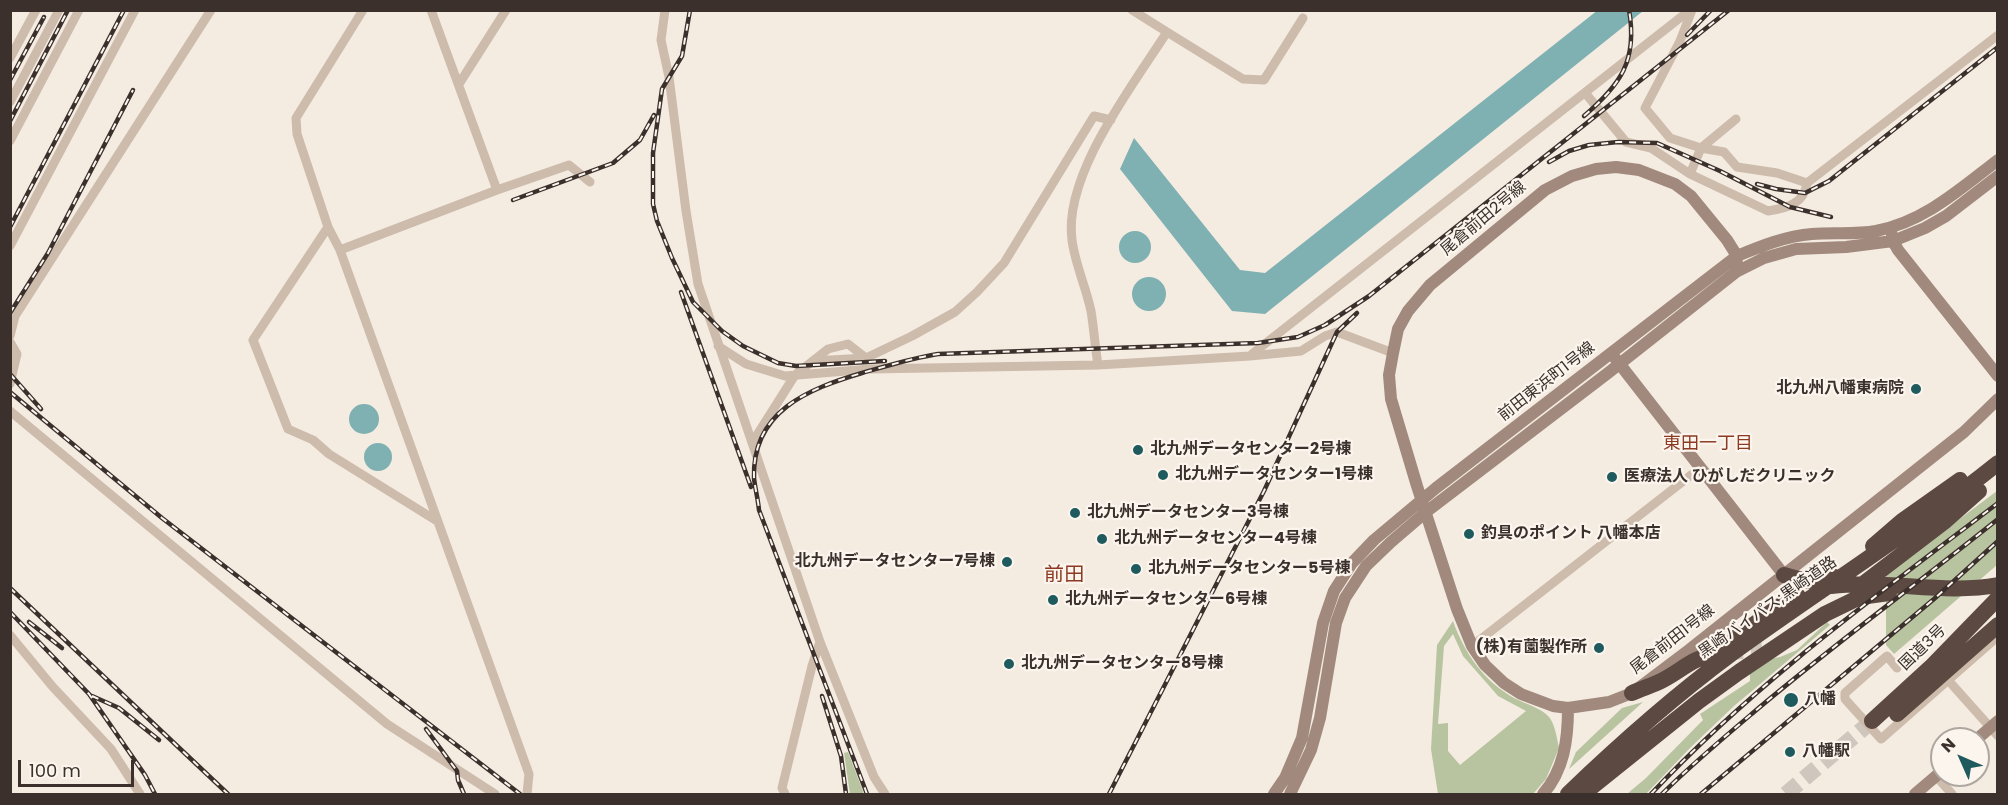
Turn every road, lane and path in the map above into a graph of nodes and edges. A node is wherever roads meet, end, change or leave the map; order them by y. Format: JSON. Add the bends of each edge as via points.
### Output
{"nodes":[{"id":1,"x":36,"y":10,"type":"edge"},
{"id":2,"x":59,"y":10,"type":"edge"},
{"id":3,"x":79,"y":10,"type":"edge"},
{"id":4,"x":135,"y":10,"type":"edge"},
{"id":5,"x":211,"y":10,"type":"edge"},
{"id":6,"x":363,"y":10,"type":"edge"},
{"id":7,"x":431,"y":10,"type":"edge"},
{"id":8,"x":506,"y":10,"type":"edge"},
{"id":9,"x":665,"y":10,"type":"edge"},
{"id":10,"x":1132,"y":10,"type":"edge"},
{"id":11,"x":1691,"y":10,"type":"edge"},
{"id":12,"x":1303,"y":18,"type":"dead end"},
{"id":13,"x":1167,"y":32,"type":"junction"},
{"id":14,"x":1998,"y":35,"type":"edge"},
{"id":15,"x":10,"y":58,"type":"edge"},
{"id":16,"x":459,"y":84,"type":"junction"},
{"id":17,"x":1586,"y":94,"type":"junction"},
{"id":18,"x":10,"y":102,"type":"edge"},
{"id":19,"x":1736,"y":119,"type":"dead end"},
{"id":20,"x":1111,"y":120,"type":"junction"},
{"id":21,"x":10,"y":141,"type":"edge"},
{"id":22,"x":1701,"y":148,"type":"junction"},
{"id":23,"x":1998,"y":160,"type":"edge"},
{"id":24,"x":1690,"y":174,"type":"junction"},
{"id":25,"x":1998,"y":176,"type":"edge"},
{"id":26,"x":590,"y":182,"type":"dead end"},
{"id":27,"x":1807,"y":183,"type":"junction"},
{"id":28,"x":496,"y":190,"type":"junction"},
{"id":29,"x":328,"y":227,"type":"junction"},
{"id":30,"x":1890,"y":227,"type":"junction"},
{"id":31,"x":1893,"y":241,"type":"junction"},
{"id":32,"x":10,"y":246,"type":"edge"},
{"id":33,"x":340,"y":250,"type":"junction"},
{"id":34,"x":1737,"y":256,"type":"junction"},
{"id":35,"x":1736,"y":272,"type":"junction"},
{"id":36,"x":10,"y":336,"type":"edge"},
{"id":37,"x":10,"y":342,"type":"edge"},
{"id":38,"x":718,"y":346,"type":"junction"},
{"id":39,"x":1611,"y":352,"type":"junction"},
{"id":40,"x":1393,"y":353,"type":"junction"},
{"id":41,"x":1250,"y":356,"type":"junction"},
{"id":42,"x":867,"y":358,"type":"junction"},
{"id":43,"x":813,"y":361,"type":"junction"},
{"id":44,"x":1620,"y":363,"type":"junction"},
{"id":45,"x":1098,"y":365,"type":"junction"},
{"id":46,"x":795,"y":375,"type":"junction"},
{"id":47,"x":1998,"y":376,"type":"edge"},
{"id":48,"x":10,"y":384,"type":"edge"},
{"id":49,"x":1998,"y":399,"type":"edge"},
{"id":50,"x":10,"y":411,"type":"edge"},
{"id":51,"x":752,"y":443,"type":"junction"},
{"id":52,"x":1998,"y":453,"type":"edge"},
{"id":53,"x":1998,"y":463,"type":"edge"},
{"id":54,"x":1700,"y":468,"type":"junction"},
{"id":55,"x":1998,"y":475,"type":"edge"},
{"id":56,"x":1984,"y":486,"type":"junction"},
{"id":57,"x":1424,"y":506,"type":"junction"},
{"id":58,"x":437,"y":521,"type":"junction"},
{"id":59,"x":1784,"y":575,"type":"junction"},
{"id":60,"x":1998,"y":585,"type":"edge"},
{"id":61,"x":1998,"y":592,"type":"edge"},
{"id":62,"x":1998,"y":598,"type":"edge"},
{"id":63,"x":1998,"y":625,"type":"edge"},
{"id":64,"x":10,"y":635,"type":"edge"},
{"id":65,"x":1998,"y":636,"type":"edge"},
{"id":66,"x":820,"y":642,"type":"junction"},
{"id":67,"x":1472,"y":646,"type":"junction"},
{"id":68,"x":1719,"y":653,"type":"tunnel mouth"},
{"id":69,"x":1757,"y":657,"type":"junction"},
{"id":70,"x":1897,"y":668,"type":"dead end"},
{"id":71,"x":1948,"y":680,"type":"junction"},
{"id":72,"x":1632,"y":693,"type":"junction"},
{"id":73,"x":1568,"y":708,"type":"junction"},
{"id":74,"x":1995,"y":728,"type":"edge"},
{"id":75,"x":1930,"y":781,"type":"edge"},
{"id":76,"x":1559,"y":790,"type":"edge"},
{"id":77,"x":140,"y":795,"type":"edge"},
{"id":78,"x":495,"y":795,"type":"edge"},
{"id":79,"x":527,"y":795,"type":"edge"},
{"id":80,"x":785,"y":795,"type":"edge"},
{"id":81,"x":885,"y":795,"type":"edge"},
{"id":82,"x":1274,"y":795,"type":"edge"},
{"id":83,"x":1290,"y":795,"type":"edge"},
{"id":84,"x":1543,"y":795,"type":"edge"},
{"id":85,"x":1582,"y":795,"type":"edge"},
{"id":86,"x":1915,"y":795,"type":"edge"}],
"edges":[{"from":1,"to":15,"type":"street"},
{"from":2,"to":18,"type":"street"},
{"from":3,"to":21,"type":"street"},
{"from":4,"to":32,"type":"street"},
{"from":5,"to":36,"type":"street","via":[[15,316]]},
{"from":6,"to":29,"type":"street","via":[[296,118],[297,134]]},
{"from":7,"to":16,"type":"street"},
{"from":8,"to":16,"type":"street"},
{"from":9,"to":38,"type":"street","via":[[661,40],[686,211],[698,284]]},
{"from":10,"to":13,"type":"street"},
{"from":11,"to":17,"type":"street"},
{"from":11,"to":22,"type":"street","via":[[1680,41],[1645,108],[1670,138]]},
{"from":12,"to":13,"type":"street","via":[[1264,80],[1243,79]]},
{"from":13,"to":20,"type":"street"},
{"from":14,"to":27,"type":"street"},
{"from":16,"to":28,"type":"street"},
{"from":17,"to":24,"type":"street","via":[[1626,142],[1652,148]]},
{"from":17,"to":41,"type":"street"},
{"from":19,"to":22,"type":"street"},
{"from":20,"to":42,"type":"street","via":[[1095,117],[1004,263],[977,292],[955,312]]},
{"from":20,"to":45,"type":"street","via":[[1078,184],[1072,212],[1072,240],[1090,311]]},
{"from":22,"to":24,"type":"street"},
{"from":22,"to":27,"type":"street","via":[[1724,152],[1737,167],[1777,173]]},
{"from":23,"to":30,"type":"street","name":"前田東浜町1号線","via":[[1941,204]]},
{"from":24,"to":27,"type":"street","via":[[1768,211],[1790,207],[1805,193]]},
{"from":25,"to":31,"type":"street","name":"前田東浜町1号線","via":[[1946,216]]},
{"from":26,"to":28,"type":"street","via":[[569,165]]},
{"from":28,"to":33,"type":"street"},
{"from":29,"to":33,"type":"street"},
{"from":29,"to":58,"type":"street","via":[[253,340],[288,429],[313,440]]},
{"from":30,"to":31,"type":"street"},
{"from":30,"to":34,"type":"street","name":"前田東浜町1号線","via":[[1794,237]]},
{"from":31,"to":35,"type":"street","name":"前田東浜町1号線","via":[[1796,249],[1764,258]]},
{"from":31,"to":47,"type":"street"},
{"from":33,"to":58,"type":"street"},
{"from":34,"to":35,"type":"street"},
{"from":34,"to":39,"type":"street","name":"前田東浜町1号線"},
{"from":34,"to":40,"type":"street","name":"尾倉前田2号線","via":[[1707,214],[1676,184],[1639,170],[1616,167],[1588,171],[1545,190],[1420,294],[1398,329]]},
{"from":35,"to":44,"type":"street","name":"前田東浜町1号線"},
{"from":37,"to":48,"type":"street","via":[[17,354]]},
{"from":38,"to":46,"type":"street","via":[[746,364],[785,376]]},
{"from":38,"to":51,"type":"street"},
{"from":39,"to":44,"type":"street"},
{"from":39,"to":57,"type":"street","name":"前田東浜町1号線"},
{"from":40,"to":41,"type":"street","via":[[1337,332],[1301,351]]},
{"from":40,"to":57,"type":"street","name":"尾倉前田2号線","via":[[1389,375],[1392,399]]},
{"from":41,"to":45,"type":"street"},
{"from":42,"to":43,"type":"street"},
{"from":42,"to":43,"type":"street","via":[[848,344],[828,349]]},
{"from":43,"to":46,"type":"street"},
{"from":44,"to":54,"type":"street"},
{"from":44,"to":57,"type":"street","name":"前田東浜町1号線"},
{"from":45,"to":46,"type":"street","via":[[879,368]]},
{"from":46,"to":51,"type":"street"},
{"from":49,"to":59,"type":"street","name":"尾倉前田1号線","via":[[1964,432]]},
{"from":50,"to":78,"type":"street","via":[[387,724]]},
{"from":51,"to":66,"type":"street"},
{"from":52,"to":59,"type":"highway","via":[[1902,521],[1838,575],[1810,582]]},
{"from":53,"to":76,"type":"highway","name":"黒崎バイパス;黒崎道路","via":[[1688,687]]},
{"from":54,"to":59,"type":"street"},
{"from":54,"to":67,"type":"street"},
{"from":55,"to":56,"type":"highway","name":"黒崎バイパス;黒崎道路"},
{"from":56,"to":69,"type":"highway","via":[[1800,640]]},
{"from":56,"to":85,"type":"highway","name":"黒崎バイパス;黒崎道路","via":[[1695,693],[1648,731]]},
{"from":57,"to":67,"type":"street","name":"尾倉前田1号線"},
{"from":57,"to":82,"type":"street","name":"前田東浜町1号線","via":[[1360,555],[1334,591],[1323,622],[1302,738]]},
{"from":57,"to":83,"type":"street","name":"前田東浜町1号線","via":[[1366,566],[1345,598],[1336,623],[1320,718],[1311,750]]},
{"from":58,"to":79,"type":"street","via":[[529,774]]},
{"from":59,"to":72,"type":"street","name":"尾倉前田1号線"},
{"from":60,"to":76,"type":"highway","via":[[1975,588],[1853,584],[1820,588],[1795,597],[1689,673]]},
{"from":61,"to":69,"type":"highway","via":[[1966,596],[1881,593],[1860,597]]},
{"from":62,"to":63,"type":"highway","name":"国道3号","via":[[1875,726]]},
{"from":64,"to":77,"type":"street","via":[[111,749]]},
{"from":65,"to":71,"type":"street"},
{"from":66,"to":80,"type":"street","via":[[782,788]]},
{"from":66,"to":81,"type":"street","via":[[874,777]]},
{"from":67,"to":73,"type":"street","name":"尾倉前田1号線","via":[[1490,670],[1521,694]]},
{"from":68,"to":72,"type":"highway","via":[[1689,662],[1660,682]]},
{"from":69,"to":85,"type":"highway"},
{"from":70,"to":71,"type":"street","via":[[1887,656],[1845,693],[1845,699],[1881,739]]},
{"from":71,"to":74,"type":"street"},
{"from":72,"to":73,"type":"street","name":"尾倉前田1号線","via":[[1609,702]]},
{"from":73,"to":76,"type":"street"},
{"from":75,"to":86,"type":"street"},
{"from":76,"to":84,"type":"street"}]}
